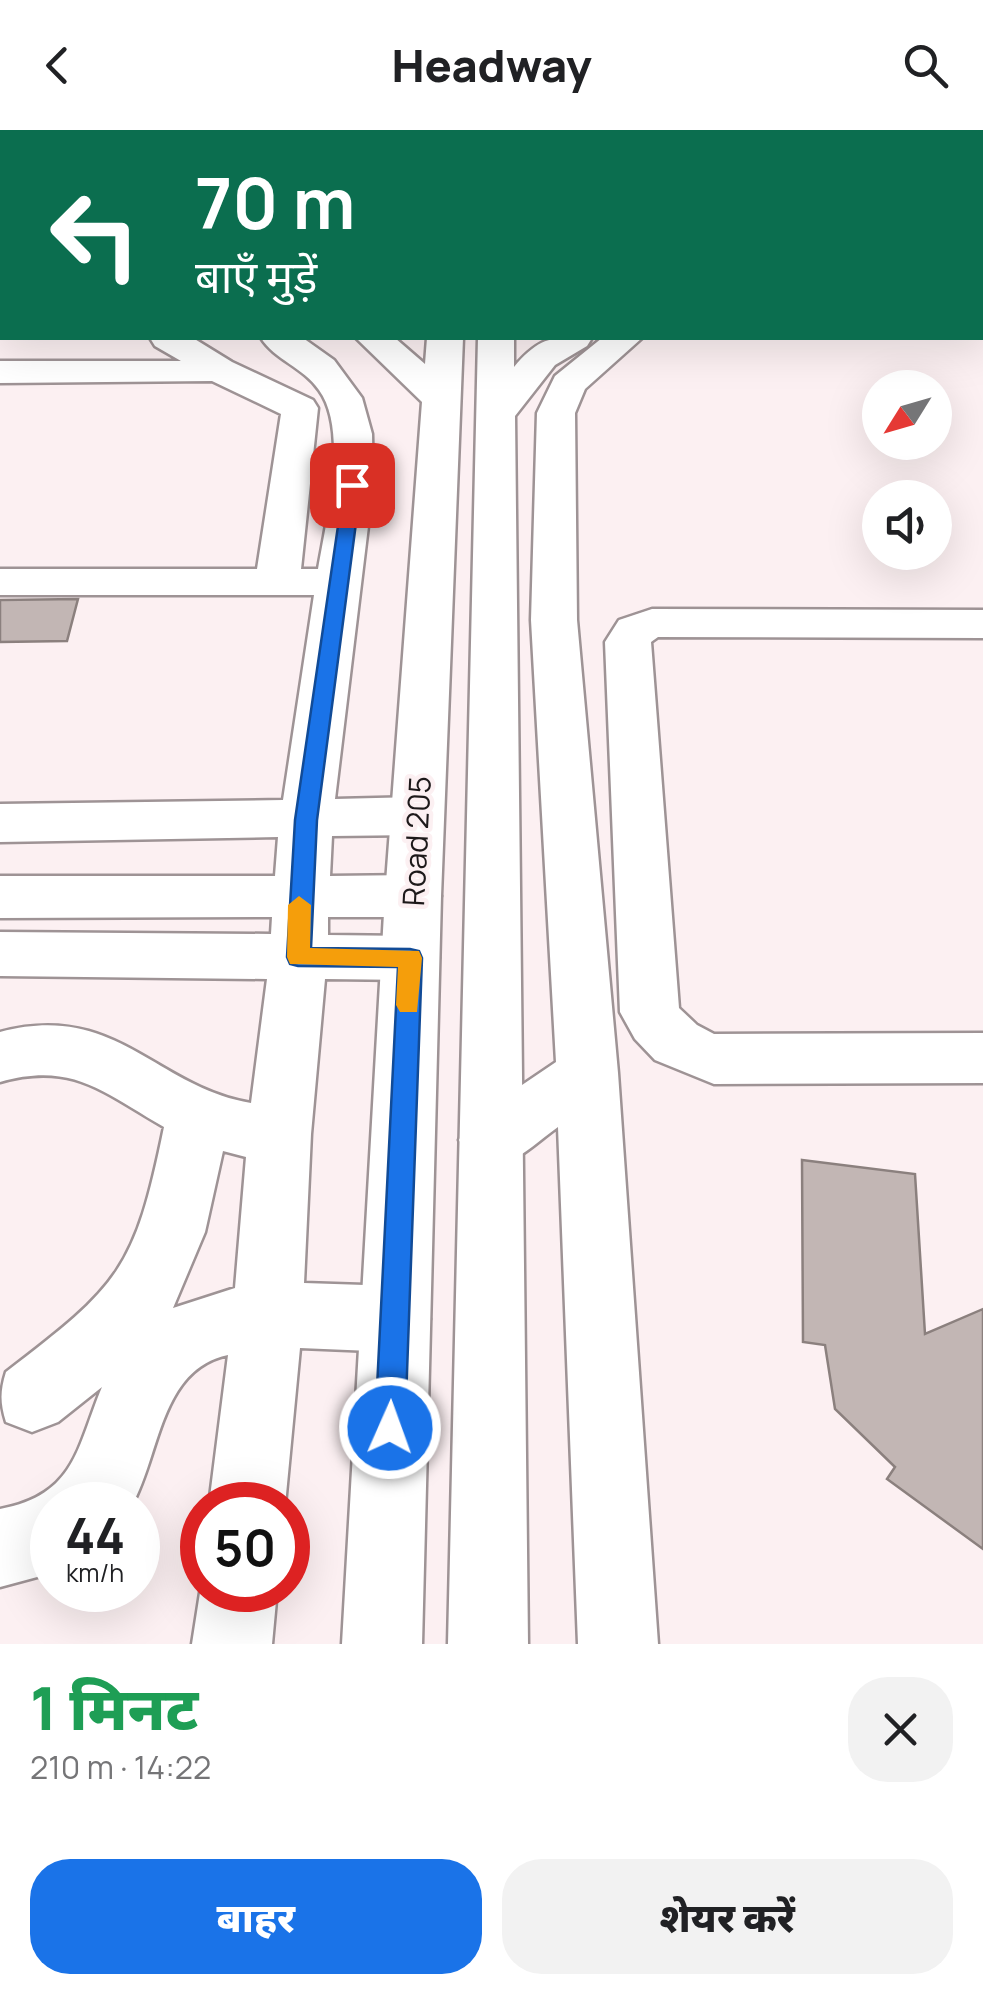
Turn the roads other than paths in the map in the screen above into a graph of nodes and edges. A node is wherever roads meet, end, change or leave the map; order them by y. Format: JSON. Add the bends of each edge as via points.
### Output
{"nodes":[{"id":1,"x":172,"y":340,"type":"edge"},
{"id":2,"x":282,"y":340,"type":"edge"},
{"id":3,"x":376,"y":340,"type":"edge"},
{"id":4,"x":445,"y":340,"type":"edge"},
{"id":5,"x":496,"y":340,"type":"edge"},
{"id":6,"x":571,"y":340,"type":"edge"},
{"id":7,"x":622,"y":340,"type":"edge"},
{"id":8,"x":214,"y":368,"type":"junction"},
{"id":9,"x":0,"y":372,"type":"edge"},
{"id":10,"x":440,"y":398,"type":"junction"},
{"id":11,"x":495,"y":416,"type":"junction"},
{"id":12,"x":0,"y":582,"type":"edge"},
{"id":13,"x":278,"y":582,"type":"junction"},
{"id":14,"x":339,"y":582,"type":"junction"},
{"id":15,"x":983,"y":624,"type":"edge"},
{"id":16,"x":418,"y":816,"type":"junction"},
{"id":17,"x":306,"y":820,"type":"junction"},
{"id":18,"x":0,"y":822,"type":"edge"},
{"id":19,"x":300,"y":896,"type":"junction"},
{"id":20,"x":413,"y":896,"type":"junction"},
{"id":21,"x":0,"y":897,"type":"edge"},
{"id":22,"x":0,"y":954,"type":"edge"},
{"id":23,"x":298,"y":957,"type":"junction"},
{"id":24,"x":410,"y":958,"type":"junction"},
{"id":25,"x":0,"y":1056,"type":"edge"},
{"id":26,"x":983,"y":1058,"type":"edge"},
{"id":27,"x":586,"y":1073,"type":"junction"},
{"id":28,"x":198,"y":1115,"type":"junction"},
{"id":29,"x":279,"y":1134,"type":"junction"},
{"id":30,"x":490,"y":1140,"type":"junction"},
{"id":31,"x":268,"y":1316,"type":"junction"},
{"id":32,"x":395,"y":1319,"type":"junction"},
{"id":33,"x":138,"y":1388,"type":"junction"},
{"id":34,"x":16,"y":1402,"type":"edge"},
{"id":35,"x":103,"y":1482,"type":"edge"},
{"id":36,"x":250,"y":1482,"type":"edge"},
{"id":37,"x":30,"y":1542,"type":"edge"},
{"id":38,"x":0,"y":1548,"type":"edge"},
{"id":39,"x":236,"y":1612,"type":"edge"},
{"id":40,"x":232,"y":1644,"type":"edge"},
{"id":41,"x":382,"y":1644,"type":"edge"},
{"id":42,"x":488,"y":1644,"type":"edge"},
{"id":43,"x":618,"y":1644,"type":"edge"}],
"edges":[{"from":1,"to":8,"type":"street"},
{"from":2,"to":14,"type":"street","via":[[311,357],[341,390],[354,428]]},
{"from":3,"to":10,"type":"street"},
{"from":4,"to":10,"type":"street","name":"Road 205"},
{"from":5,"to":11,"type":"street"},
{"from":6,"to":11,"type":"street","via":[[542,357]]},
{"from":7,"to":27,"type":"street","via":[[568,384],[556,413],[554,620]]},
{"from":8,"to":9,"type":"street"},
{"from":8,"to":13,"type":"street","via":[[299,408]]},
{"from":10,"to":16,"type":"street","name":"Road 205"},
{"from":11,"to":30,"type":"street"},
{"from":12,"to":13,"type":"street"},
{"from":13,"to":14,"type":"street"},
{"from":14,"to":17,"type":"street"},
{"from":15,"to":26,"type":"street","via":[[652,623],[635,630],[628,642],[650,1012],[661,1033],[714,1059]]},
{"from":16,"to":17,"type":"street"},
{"from":16,"to":20,"type":"street","name":"Road 205"},
{"from":17,"to":18,"type":"street"},
{"from":17,"to":19,"type":"street"},
{"from":19,"to":20,"type":"street"},
{"from":19,"to":21,"type":"street"},
{"from":19,"to":23,"type":"street"},
{"from":20,"to":24,"type":"street","name":"Road 205"},
{"from":22,"to":23,"type":"street"},
{"from":23,"to":24,"type":"street"},
{"from":23,"to":29,"type":"street"},
{"from":24,"to":32,"type":"street","name":"Road 205"},
{"from":25,"to":28,"type":"street","via":[[86,1052]]},
{"from":27,"to":30,"type":"street"},
{"from":27,"to":43,"type":"street"},
{"from":28,"to":29,"type":"street"},
{"from":28,"to":34,"type":"street","via":[[165,1256],[140,1302],[112,1334]]},
{"from":29,"to":31,"type":"street"},
{"from":30,"to":42,"type":"street"},
{"from":31,"to":32,"type":"street"},
{"from":31,"to":33,"type":"street","via":[[196,1331],[160,1352]]},
{"from":31,"to":36,"type":"street"},
{"from":32,"to":41,"type":"street","name":"Road 205"},
{"from":33,"to":34,"type":"street","via":[[88,1379]]},
{"from":33,"to":35,"type":"street"},
{"from":37,"to":38,"type":"street"},
{"from":39,"to":40,"type":"street"}]}
